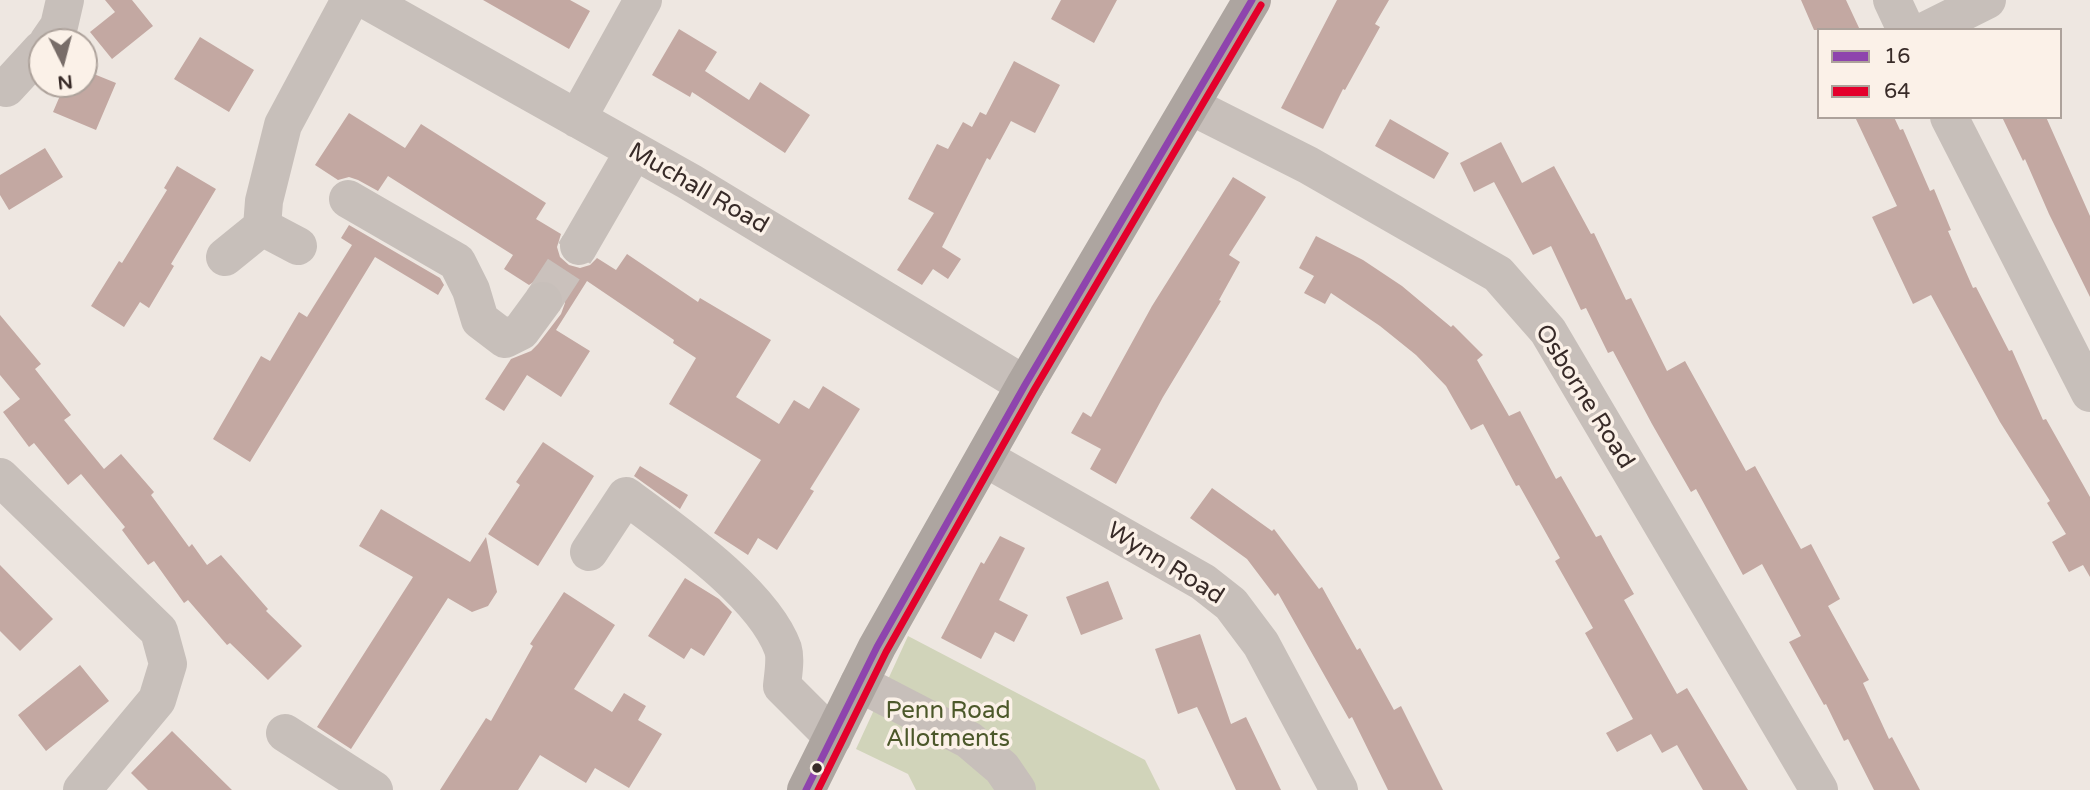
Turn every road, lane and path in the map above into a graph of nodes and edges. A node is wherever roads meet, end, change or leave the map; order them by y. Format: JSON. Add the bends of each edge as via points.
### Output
{"nodes":[{"id":1,"x":65,"y":0,"type":"edge"},
{"id":2,"x":350,"y":0,"type":"edge"},
{"id":3,"x":366,"y":0,"type":"edge"},
{"id":4,"x":643,"y":0,"type":"edge"},
{"id":5,"x":1252,"y":0,"type":"edge"},
{"id":6,"x":1892,"y":0,"type":"edge"},
{"id":7,"x":1987,"y":0,"type":"edge"},
{"id":8,"x":58,"y":28,"type":"edge"},
{"id":9,"x":1905,"y":28,"type":"edge"},
{"id":10,"x":1931,"y":28,"type":"edge"},
{"id":11,"x":28,"y":64,"type":"edge"},
{"id":12,"x":6,"y":88,"type":"dead end"},
{"id":13,"x":1191,"y":106,"type":"junction"},
{"id":14,"x":577,"y":119,"type":"junction"},
{"id":15,"x":1950,"y":119,"type":"edge"},
{"id":16,"x":634,"y":151,"type":"junction"},
{"id":17,"x":348,"y":199,"type":"dead end"},
{"id":18,"x":262,"y":227,"type":"junction"},
{"id":19,"x":298,"y":246,"type":"dead end"},
{"id":20,"x":579,"y":246,"type":"tunnel mouth"},
{"id":21,"x":225,"y":257,"type":"dead end"},
{"id":22,"x":543,"y":302,"type":"tunnel mouth"},
{"id":23,"x":1025,"y":385,"type":"junction"},
{"id":24,"x":2090,"y":393,"type":"edge"},
{"id":25,"x":985,"y":458,"type":"junction"},
{"id":26,"x":0,"y":477,"type":"edge"},
{"id":27,"x":589,"y":552,"type":"dead end"},
{"id":28,"x":859,"y":683,"type":"junction"},
{"id":29,"x":285,"y":733,"type":"dead end"},
{"id":30,"x":833,"y":737,"type":"junction"},
{"id":31,"x":364,"y":784,"type":"edge"},
{"id":32,"x":82,"y":790,"type":"edge"},
{"id":33,"x":806,"y":790,"type":"edge"},
{"id":34,"x":1017,"y":790,"type":"edge"},
{"id":35,"x":1339,"y":790,"type":"edge"},
{"id":36,"x":1819,"y":790,"type":"edge"}],
"edges":[{"from":1,"to":8,"type":"street"},
{"from":2,"to":18,"type":"street","via":[[283,125]]},
{"from":3,"to":14,"type":"street","name":"Muchall Road"},
{"from":4,"to":14,"type":"street"},
{"from":5,"to":13,"type":"highway"},
{"from":6,"to":9,"type":"street"},
{"from":7,"to":10,"type":"street"},
{"from":11,"to":12,"type":"street"},
{"from":13,"to":23,"type":"highway"},
{"from":13,"to":36,"type":"street","name":"Osborne Road","via":[[1308,165],[1498,274],[1548,331]]},
{"from":14,"to":16,"type":"street","name":"Muchall Road"},
{"from":15,"to":24,"type":"street"},
{"from":16,"to":20,"type":"street"},
{"from":16,"to":23,"type":"street","name":"Muchall Road"},
{"from":17,"to":22,"type":"street","via":[[457,262],[480,320],[505,339],[521,331]]},
{"from":18,"to":19,"type":"street"},
{"from":18,"to":21,"type":"street"},
{"from":23,"to":25,"type":"highway"},
{"from":25,"to":28,"type":"highway"},
{"from":25,"to":35,"type":"street","name":"Wynn Road","via":[[1203,582],[1231,604],[1261,644]]},
{"from":26,"to":32,"type":"street","via":[[159,631],[168,664],[157,700]]},
{"from":27,"to":30,"type":"street","via":[[626,496],[695,547],[765,618],[784,650],[782,686]]},
{"from":28,"to":30,"type":"highway"},
{"from":28,"to":34,"type":"street","via":[[969,740],[1002,768]]},
{"from":29,"to":31,"type":"street"},
{"from":30,"to":33,"type":"highway"}]}
